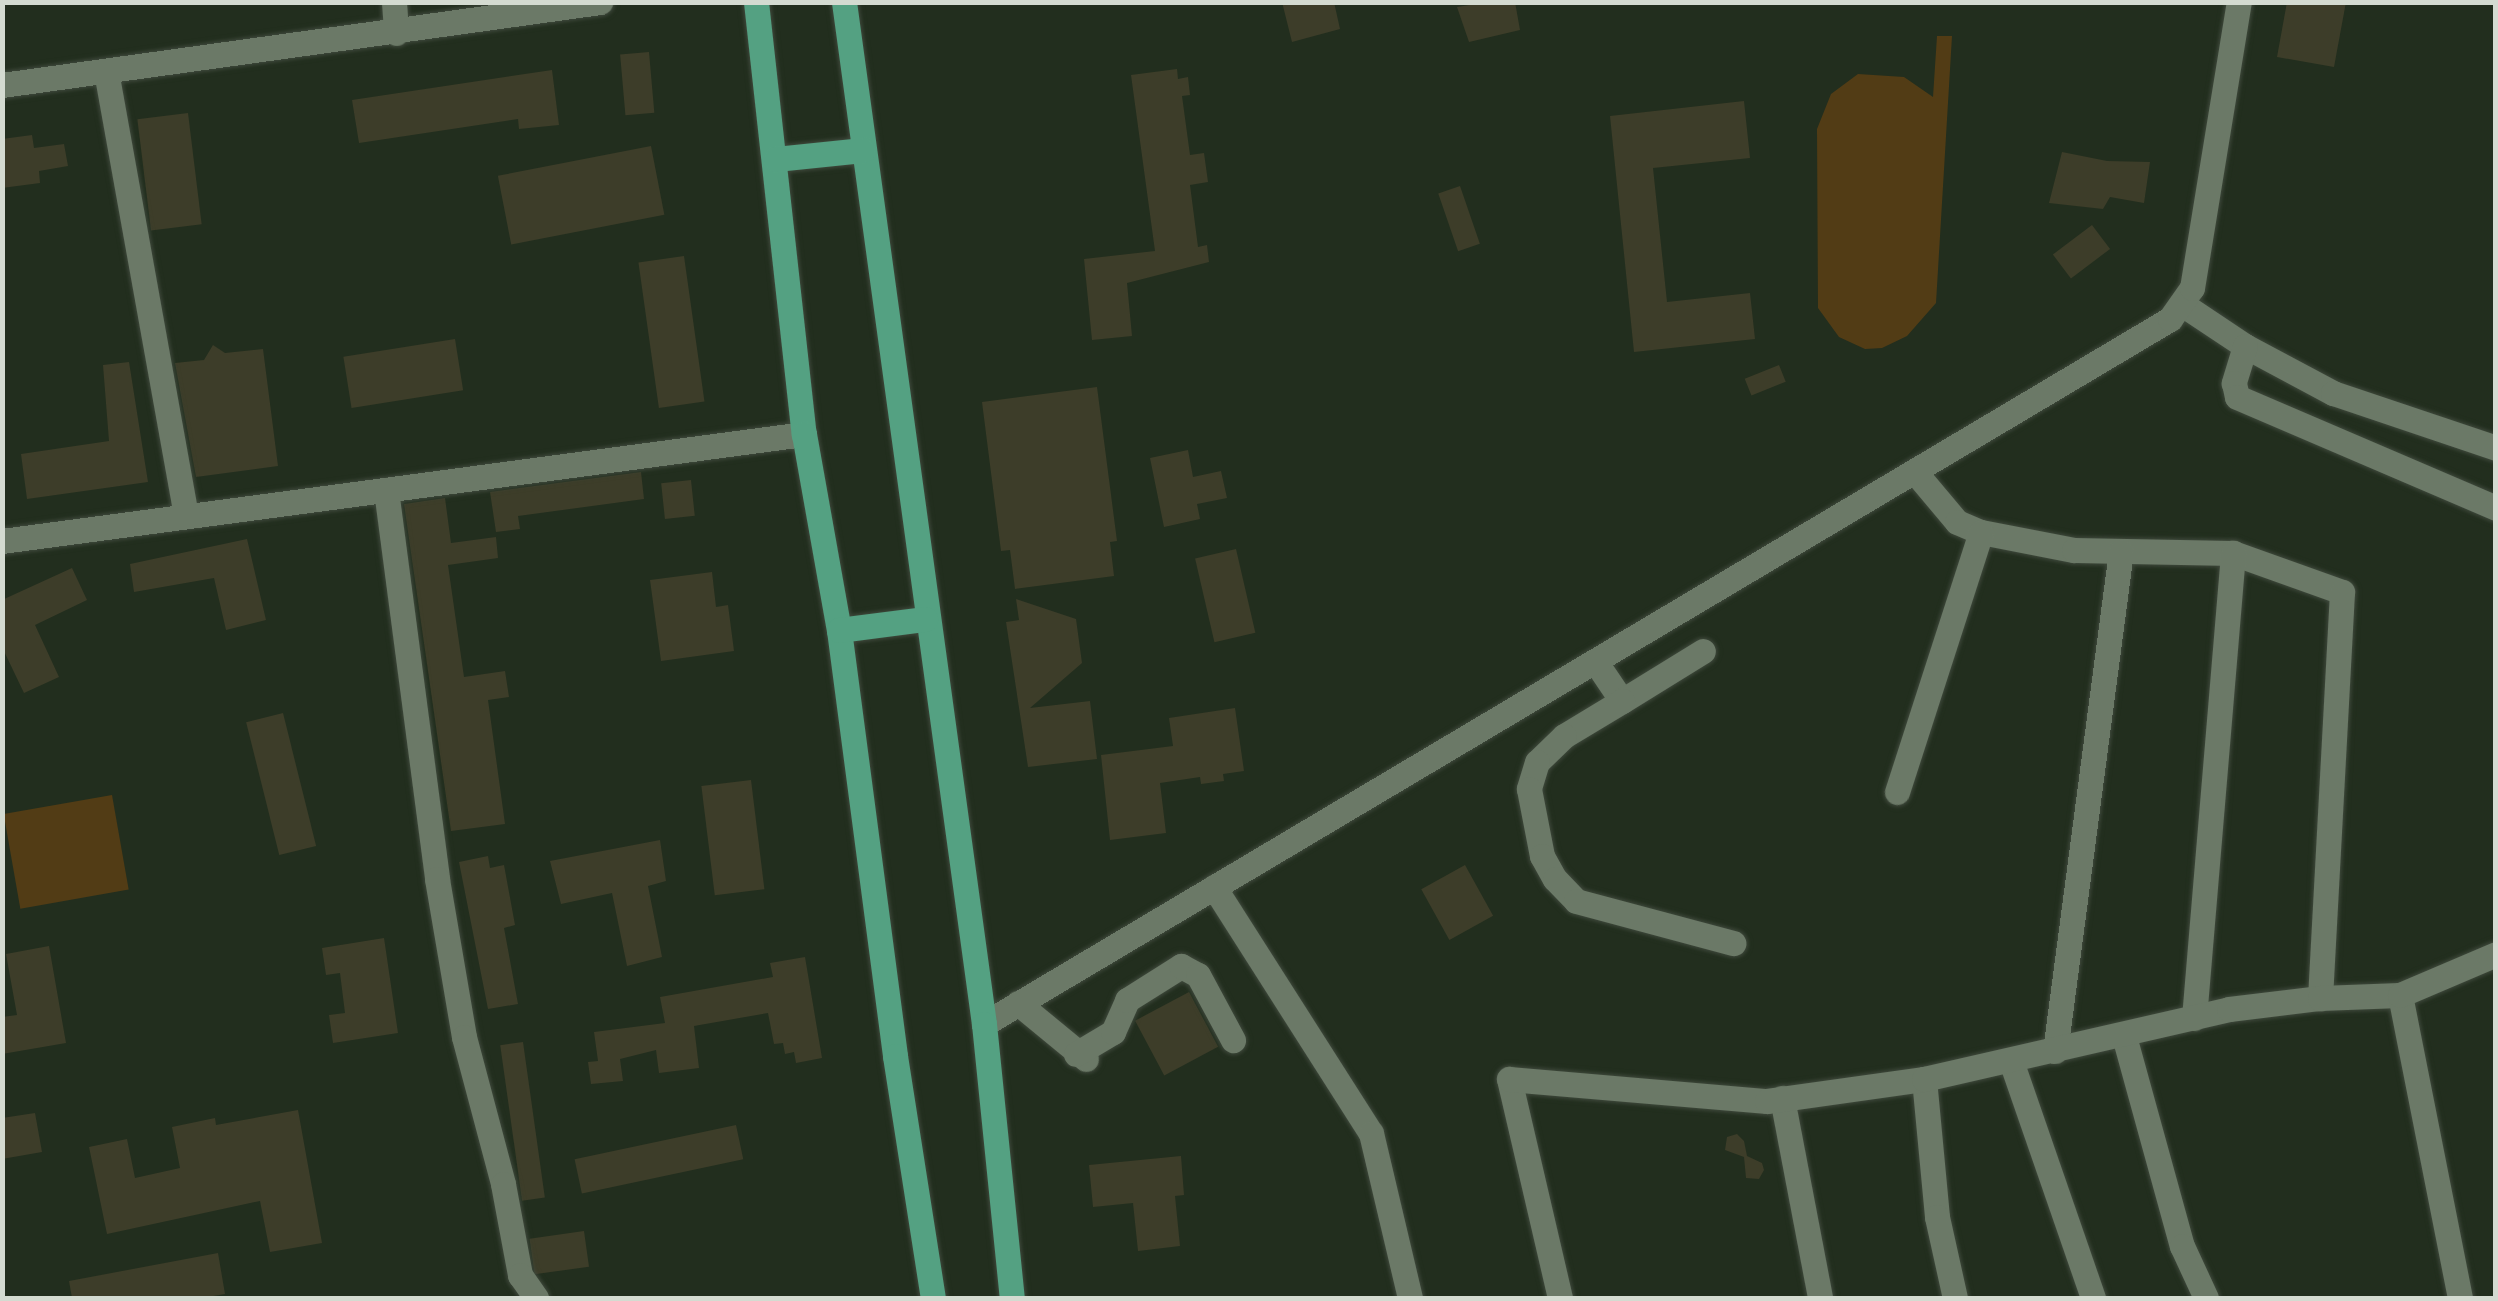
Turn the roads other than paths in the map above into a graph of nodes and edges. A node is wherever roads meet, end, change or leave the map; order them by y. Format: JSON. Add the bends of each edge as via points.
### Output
{"nodes":[{"id":1,"x":394,"y":2,"type":"edge"},
{"id":2,"x":600,"y":2,"type":"edge"},
{"id":3,"x":756,"y":2,"type":"edge"},
{"id":4,"x":844,"y":2,"type":"edge"},
{"id":5,"x":2239,"y":2,"type":"edge"},
{"id":6,"x":396,"y":32,"type":"junction"},
{"id":7,"x":106,"y":72,"type":"junction"},
{"id":8,"x":2,"y":85,"type":"edge"},
{"id":9,"x":863,"y":150,"type":"junction"},
{"id":10,"x":776,"y":158,"type":"junction"},
{"id":11,"x":2182,"y":304,"type":"junction"},
{"id":12,"x":2245,"y":346,"type":"junction"},
{"id":13,"x":804,"y":434,"type":"junction"},
{"id":14,"x":2496,"y":448,"type":"edge"},
{"id":15,"x":1914,"y":472,"type":"junction"},
{"id":16,"x":386,"y":490,"type":"junction"},
{"id":17,"x":2496,"y":508,"type":"edge"},
{"id":18,"x":186,"y":516,"type":"junction"},
{"id":19,"x":1981,"y":532,"type":"junction"},
{"id":20,"x":2,"y":541,"type":"edge"},
{"id":21,"x":2121,"y":551,"type":"junction"},
{"id":22,"x":2233,"y":553,"type":"junction"},
{"id":23,"x":926,"y":618,"type":"junction"},
{"id":24,"x":839,"y":630,"type":"junction"},
{"id":25,"x":1703,"y":650,"type":"dead end"},
{"id":26,"x":1596,"y":661,"type":"junction"},
{"id":27,"x":1622,"y":701,"type":"junction"},
{"id":28,"x":1897,"y":792,"type":"dead end"},
{"id":29,"x":1214,"y":887,"type":"junction"},
{"id":30,"x":1732,"y":943,"type":"dead end"},
{"id":31,"x":2496,"y":954,"type":"edge"},
{"id":32,"x":2400,"y":995,"type":"junction"},
{"id":33,"x":2320,"y":998,"type":"junction"},
{"id":34,"x":1018,"y":1004,"type":"junction"},
{"id":35,"x":2194,"y":1018,"type":"junction"},
{"id":36,"x":984,"y":1024,"type":"junction"},
{"id":37,"x":2124,"y":1036,"type":"junction"},
{"id":38,"x":1233,"y":1040,"type":"dead end"},
{"id":39,"x":2055,"y":1051,"type":"junction"},
{"id":40,"x":2011,"y":1061,"type":"junction"},
{"id":41,"x":1924,"y":1079,"type":"junction"},
{"id":42,"x":1782,"y":1098,"type":"junction"},
{"id":43,"x":536,"y":1298,"type":"edge"},
{"id":44,"x":934,"y":1298,"type":"edge"},
{"id":45,"x":1012,"y":1298,"type":"edge"},
{"id":46,"x":1410,"y":1298,"type":"edge"},
{"id":47,"x":1560,"y":1298,"type":"edge"},
{"id":48,"x":1820,"y":1298,"type":"edge"},
{"id":49,"x":1955,"y":1298,"type":"edge"},
{"id":50,"x":2093,"y":1298,"type":"edge"},
{"id":51,"x":2206,"y":1298,"type":"edge"},
{"id":52,"x":2460,"y":1298,"type":"edge"}],
"edges":[{"from":1,"to":6,"type":"street"},
{"from":2,"to":6,"type":"street"},
{"from":3,"to":10,"type":"main road"},
{"from":4,"to":9,"type":"main road"},
{"from":5,"to":11,"type":"street","via":[[2195,272]]},
{"from":6,"to":7,"type":"street"},
{"from":7,"to":8,"type":"street"},
{"from":7,"to":18,"type":"street"},
{"from":9,"to":10,"type":"main road"},
{"from":9,"to":23,"type":"main road"},
{"from":10,"to":13,"type":"main road"},
{"from":11,"to":12,"type":"street"},
{"from":11,"to":15,"type":"street","via":[[2170,319]]},
{"from":12,"to":14,"type":"street","via":[[2333,393]]},
{"from":12,"to":17,"type":"street","via":[[2234,383],[2237,398]]},
{"from":13,"to":16,"type":"street"},
{"from":13,"to":24,"type":"main road"},
{"from":15,"to":19,"type":"street","via":[[1957,522]]},
{"from":15,"to":26,"type":"street"},
{"from":16,"to":18,"type":"street"},
{"from":16,"to":43,"type":"street","via":[[461,1020],[520,1275]]},
{"from":18,"to":20,"type":"street"},
{"from":19,"to":21,"type":"street","via":[[2074,550]]},
{"from":19,"to":28,"type":"street"},
{"from":21,"to":22,"type":"street"},
{"from":21,"to":39,"type":"street"},
{"from":22,"to":33,"type":"street","via":[[2342,592]]},
{"from":22,"to":35,"type":"street"},
{"from":23,"to":24,"type":"main road"},
{"from":23,"to":36,"type":"main road"},
{"from":24,"to":44,"type":"main road"},
{"from":25,"to":27,"type":"street"},
{"from":26,"to":27,"type":"street"},
{"from":26,"to":29,"type":"street"},
{"from":27,"to":30,"type":"street","via":[[1564,736],[1538,762],[1530,789],[1542,856],[1576,901]]},
{"from":29,"to":34,"type":"street"},
{"from":29,"to":46,"type":"street","via":[[1372,1132]]},
{"from":31,"to":32,"type":"street"},
{"from":32,"to":33,"type":"street"},
{"from":32,"to":52,"type":"street"},
{"from":33,"to":35,"type":"street"},
{"from":34,"to":36,"type":"street"},
{"from":34,"to":38,"type":"street","via":[[1081,1056],[1113,1032],[1127,1000],[1180,966],[1198,976]]},
{"from":35,"to":37,"type":"street"},
{"from":36,"to":45,"type":"main road"},
{"from":37,"to":39,"type":"street"},
{"from":37,"to":51,"type":"street","via":[[2182,1246]]},
{"from":39,"to":40,"type":"street"},
{"from":40,"to":41,"type":"street"},
{"from":40,"to":50,"type":"street"},
{"from":41,"to":42,"type":"street"},
{"from":41,"to":49,"type":"street","via":[[1937,1218]]},
{"from":42,"to":47,"type":"street","via":[[1508,1079]]},
{"from":42,"to":48,"type":"street"}]}
